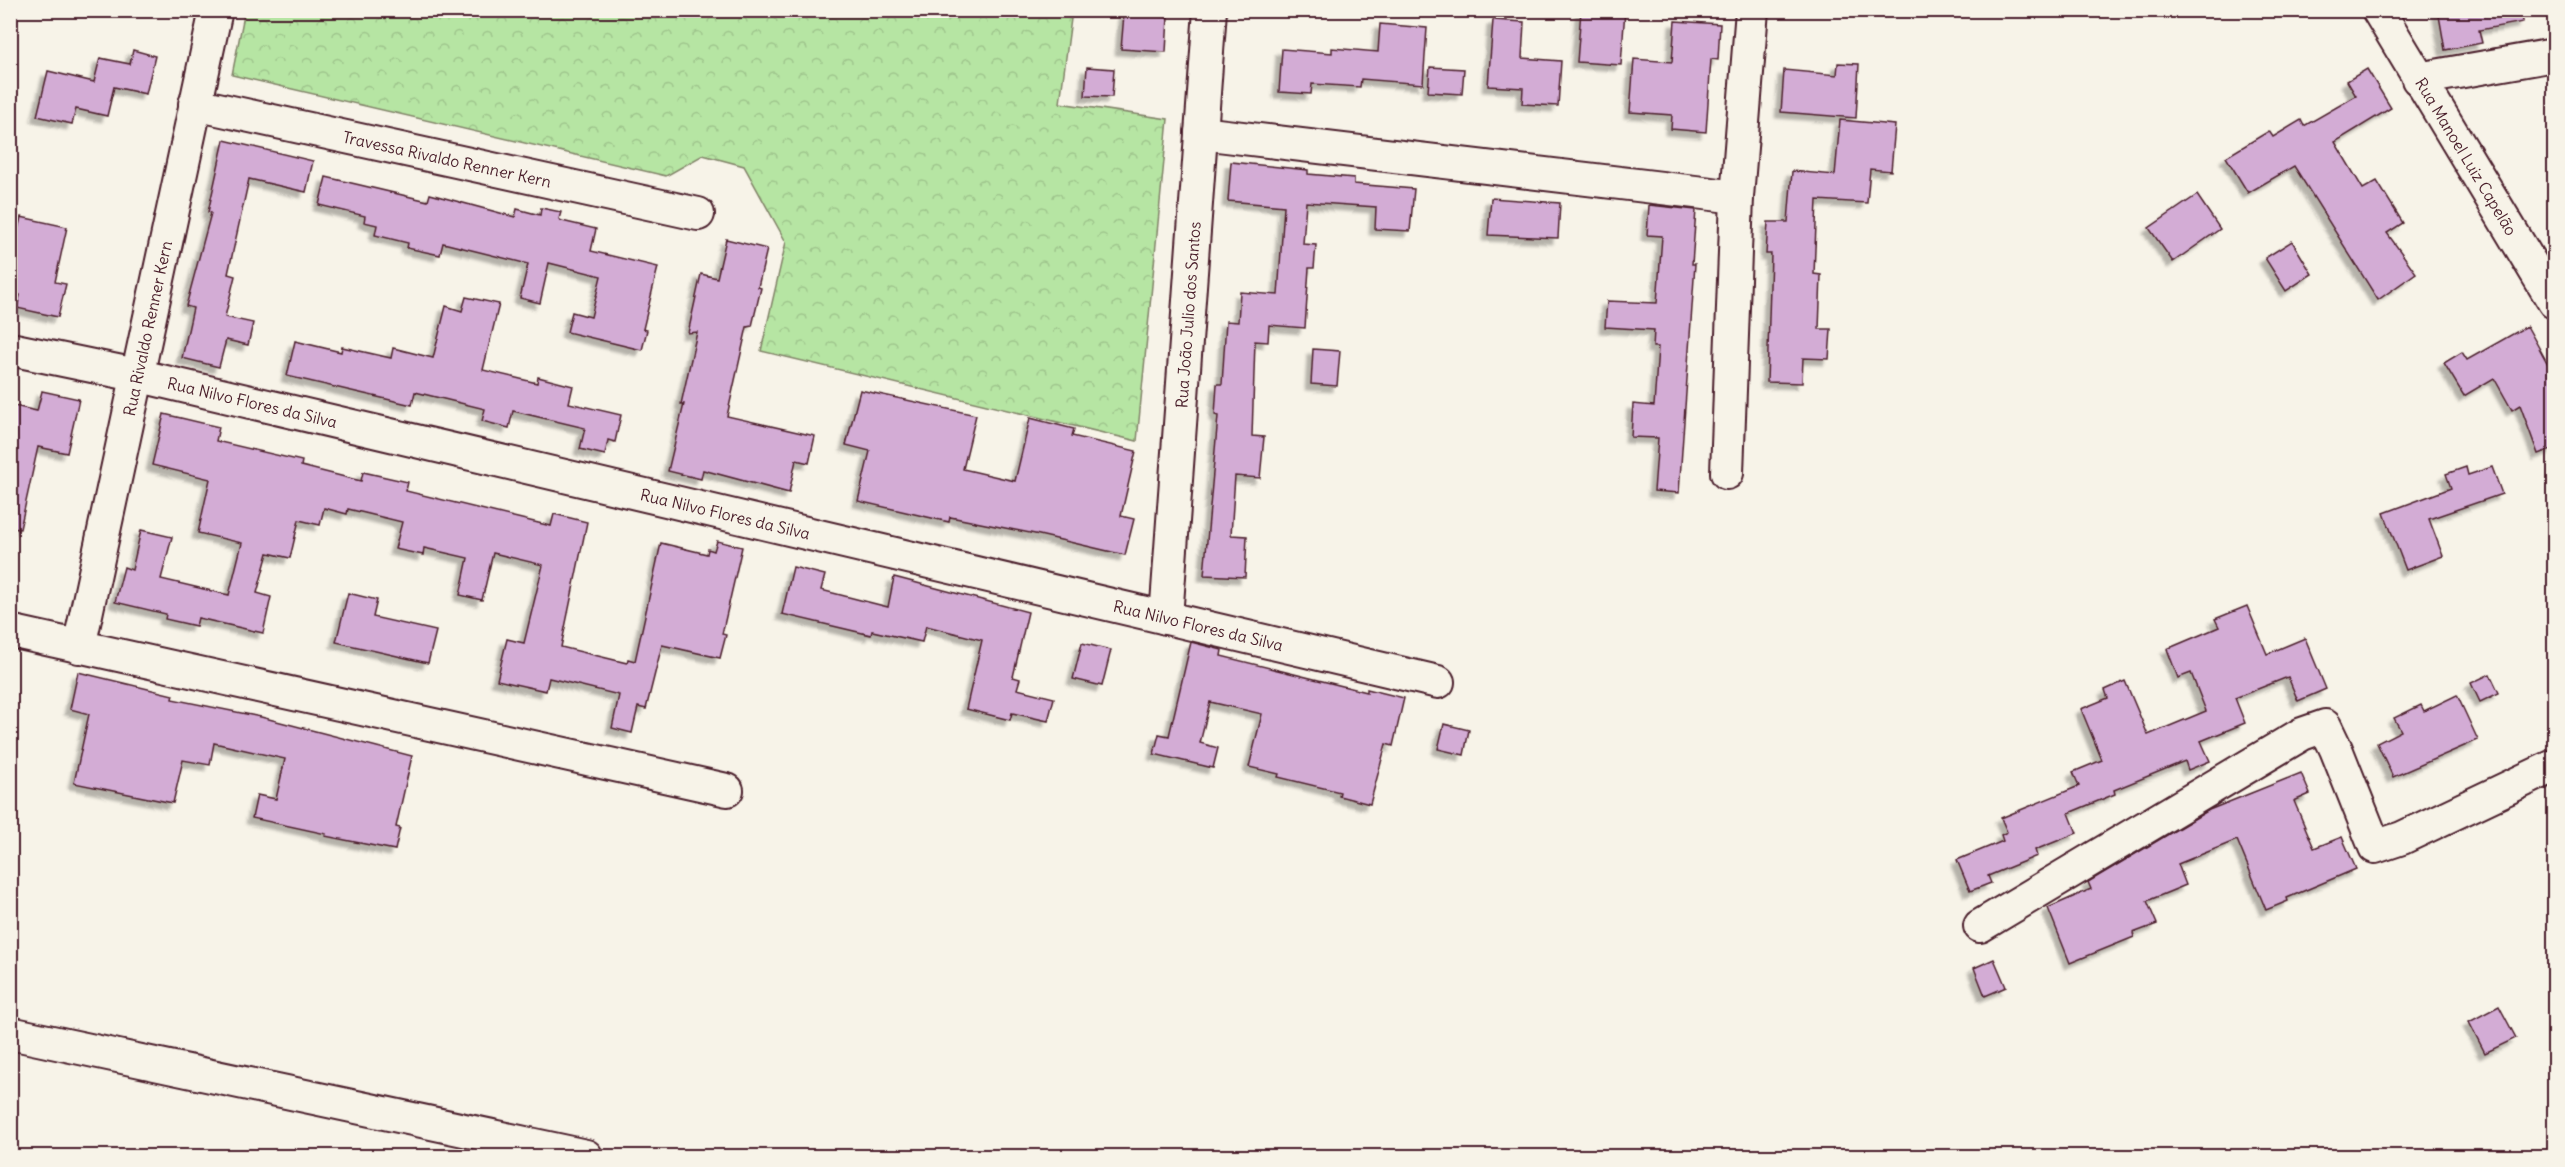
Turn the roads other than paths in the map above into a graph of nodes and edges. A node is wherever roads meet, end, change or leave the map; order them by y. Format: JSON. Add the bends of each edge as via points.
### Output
{"nodes":[{"id":1,"x":216,"y":10,"type":"edge"},
{"id":2,"x":1210,"y":10,"type":"edge"},
{"id":3,"x":1752,"y":10,"type":"edge"},
{"id":4,"x":2378,"y":10,"type":"edge"},
{"id":5,"x":2554,"y":55,"type":"edge"},
{"id":6,"x":2418,"y":79,"type":"junction"},
{"id":7,"x":195,"y":104,"type":"junction"},
{"id":8,"x":1201,"y":133,"type":"junction"},
{"id":9,"x":1737,"y":197,"type":"junction"},
{"id":10,"x":698,"y":214,"type":"dead end"},
{"id":11,"x":2554,"y":302,"type":"edge"},
{"id":12,"x":10,"y":349,"type":"edge"},
{"id":13,"x":136,"y":375,"type":"junction"},
{"id":14,"x":1727,"y":473,"type":"dead end"},
{"id":15,"x":1166,"y":618,"type":"junction"},
{"id":16,"x":10,"y":631,"type":"edge"},
{"id":17,"x":79,"y":646,"type":"junction"},
{"id":18,"x":1438,"y":682,"type":"dead end"},
{"id":19,"x":2554,"y":766,"type":"edge"},
{"id":20,"x":727,"y":790,"type":"dead end"},
{"id":21,"x":1980,"y":927,"type":"dead end"},
{"id":22,"x":10,"y":1033,"type":"edge"},
{"id":23,"x":586,"y":1156,"type":"edge"}],
"edges":[{"from":1,"to":7,"type":"street","name":"Rua Rivaldo Renner Kern"},
{"from":2,"to":8,"type":"street","name":"Rua João Julio dos Santos"},
{"from":3,"to":9,"type":"street"},
{"from":4,"to":6,"type":"street","name":"Rua Manoel Luiz Capelão"},
{"from":5,"to":6,"type":"street"},
{"from":6,"to":11,"type":"street","name":"Rua Manoel Luiz Capelão"},
{"from":7,"to":10,"type":"street","name":"Travessa Rivaldo Renner Kern"},
{"from":7,"to":13,"type":"street","name":"Rua Rivaldo Renner Kern"},
{"from":8,"to":9,"type":"street"},
{"from":8,"to":15,"type":"street","name":"Rua João Julio dos Santos"},
{"from":9,"to":14,"type":"street"},
{"from":12,"to":13,"type":"street","name":"Rua Nilvo Flores da Silva"},
{"from":13,"to":15,"type":"street","name":"Rua Nilvo Flores da Silva"},
{"from":13,"to":17,"type":"street","name":"Rua Rivaldo Renner Kern"},
{"from":15,"to":18,"type":"street","name":"Rua Nilvo Flores da Silva"},
{"from":16,"to":17,"type":"street"},
{"from":17,"to":20,"type":"street"},
{"from":19,"to":21,"type":"street","via":[[2402,838],[2374,847],[2325,726],[2302,734]]},
{"from":22,"to":23,"type":"street"}]}
